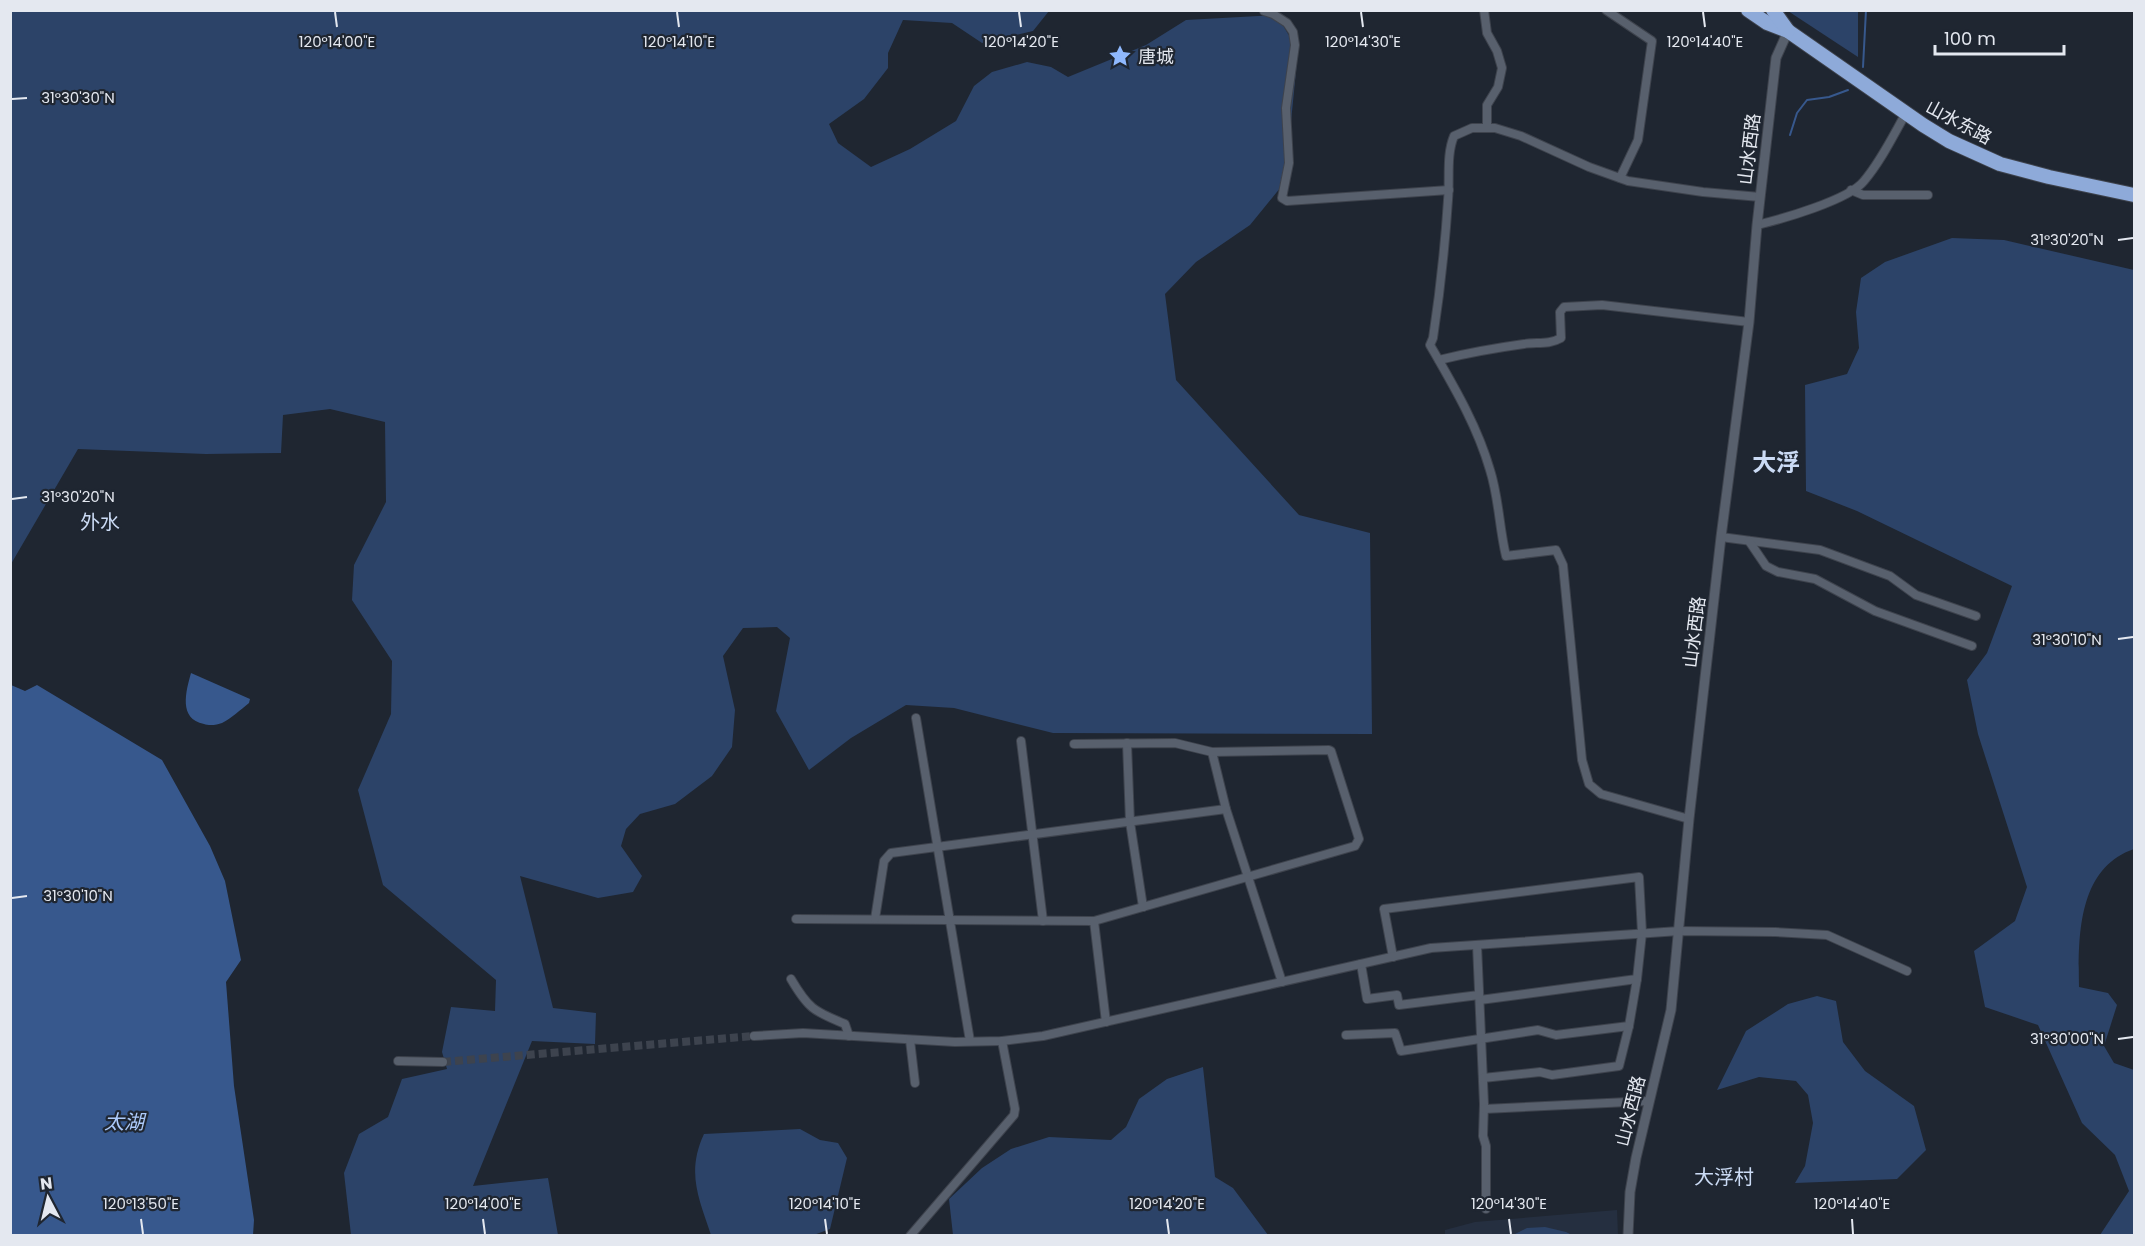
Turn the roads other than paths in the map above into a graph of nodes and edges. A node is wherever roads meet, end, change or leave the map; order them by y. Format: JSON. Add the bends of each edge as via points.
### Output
{"nodes":[{"id":1,"x":1484,"y":10,"type":"edge"},
{"id":2,"x":1606,"y":10,"type":"edge"},
{"id":3,"x":1748,"y":10,"type":"edge"},
{"id":4,"x":1773,"y":10,"type":"edge"},
{"id":5,"x":1264,"y":11,"type":"edge"},
{"id":6,"x":1788,"y":31,"type":"junction"},
{"id":7,"x":1906,"y":114,"type":"junction"},
{"id":8,"x":1487,"y":128,"type":"junction"},
{"id":9,"x":1620,"y":178,"type":"junction"},
{"id":10,"x":1449,"y":190,"type":"junction"},
{"id":11,"x":1851,"y":190,"type":"junction"},
{"id":12,"x":1928,"y":195,"type":"dead end"},
{"id":13,"x":2134,"y":195,"type":"edge"},
{"id":14,"x":1761,"y":197,"type":"junction"},
{"id":15,"x":1757,"y":225,"type":"junction"},
{"id":16,"x":1749,"y":322,"type":"junction"},
{"id":17,"x":1439,"y":360,"type":"junction"},
{"id":18,"x":1721,"y":537,"type":"junction"},
{"id":19,"x":1749,"y":541,"type":"junction"},
{"id":20,"x":1976,"y":616,"type":"dead end"},
{"id":21,"x":1972,"y":646,"type":"dead end"},
{"id":22,"x":916,"y":718,"type":"dead end"},
{"id":23,"x":1021,"y":741,"type":"dead end"},
{"id":24,"x":1127,"y":743,"type":"junction"},
{"id":25,"x":1074,"y":744,"type":"dead end"},
{"id":26,"x":1212,"y":752,"type":"junction"},
{"id":27,"x":1226,"y":809,"type":"junction"},
{"id":28,"x":1689,"y":819,"type":"junction"},
{"id":29,"x":1130,"y":822,"type":"junction"},
{"id":30,"x":1031,"y":835,"type":"junction"},
{"id":31,"x":938,"y":847,"type":"junction"},
{"id":32,"x":1248,"y":876,"type":"junction"},
{"id":33,"x":1143,"y":907,"type":"junction"},
{"id":34,"x":796,"y":919,"type":"dead end"},
{"id":35,"x":875,"y":919,"type":"junction"},
{"id":36,"x":950,"y":920,"type":"junction"},
{"id":37,"x":1043,"y":921,"type":"junction"},
{"id":38,"x":1095,"y":921,"type":"junction"},
{"id":39,"x":1679,"y":931,"type":"junction"},
{"id":40,"x":1642,"y":933,"type":"junction"},
{"id":41,"x":1477,"y":945,"type":"junction"},
{"id":42,"x":1393,"y":957,"type":"junction"},
{"id":43,"x":1361,"y":964,"type":"junction"},
{"id":44,"x":1907,"y":971,"type":"dead end"},
{"id":45,"x":791,"y":979,"type":"dead end"},
{"id":46,"x":1637,"y":979,"type":"junction"},
{"id":47,"x":1282,"y":982,"type":"junction"},
{"id":48,"x":1480,"y":998,"type":"junction"},
{"id":49,"x":1106,"y":1022,"type":"junction"},
{"id":50,"x":1629,"y":1026,"type":"junction"},
{"id":51,"x":1346,"y":1035,"type":"dead end"},
{"id":52,"x":754,"y":1036,"type":"tunnel mouth"},
{"id":53,"x":849,"y":1036,"type":"junction"},
{"id":54,"x":1481,"y":1039,"type":"junction"},
{"id":55,"x":910,"y":1040,"type":"junction"},
{"id":56,"x":970,"y":1041,"type":"junction"},
{"id":57,"x":1002,"y":1041,"type":"junction"},
{"id":58,"x":398,"y":1061,"type":"dead end"},
{"id":59,"x":443,"y":1062,"type":"tunnel mouth"},
{"id":60,"x":1483,"y":1078,"type":"junction"},
{"id":61,"x":915,"y":1083,"type":"dead end"},
{"id":62,"x":1649,"y":1101,"type":"junction"},
{"id":63,"x":1484,"y":1109,"type":"junction"},
{"id":64,"x":1486,"y":1209,"type":"dead end"},
{"id":65,"x":910,"y":1236,"type":"edge"},
{"id":66,"x":1628,"y":1236,"type":"edge"}],
"edges":[{"from":1,"to":8,"type":"street","via":[[1487,33],[1502,68],[1498,87],[1487,105]]},
{"from":2,"to":9,"type":"street","via":[[1652,41],[1638,140]]},
{"from":3,"to":6,"type":"highway","name":"山水东路"},
{"from":4,"to":6,"type":"highway","name":"山水东路"},
{"from":5,"to":10,"type":"street","via":[[1287,24],[1295,45],[1286,108],[1289,163],[1281,198],[1287,201]]},
{"from":6,"to":7,"type":"highway","name":"山水东路"},
{"from":6,"to":14,"type":"street","name":"山水西路","via":[[1776,58]]},
{"from":7,"to":11,"type":"street","via":[[1863,183]]},
{"from":7,"to":13,"type":"highway","name":"山水东路","via":[[1949,141],[2000,164]]},
{"from":8,"to":9,"type":"street","via":[[1521,136]]},
{"from":8,"to":10,"type":"street","via":[[1472,128],[1454,136],[1450,146]]},
{"from":9,"to":14,"type":"street"},
{"from":10,"to":17,"type":"street","via":[[1440,295],[1430,345]]},
{"from":11,"to":12,"type":"street","via":[[1863,195]]},
{"from":11,"to":15,"type":"street","via":[[1797,215]]},
{"from":14,"to":15,"type":"street","name":"山水西路"},
{"from":15,"to":16,"type":"street","name":"山水西路"},
{"from":16,"to":17,"type":"street","via":[[1602,305],[1564,307],[1560,312],[1561,338],[1552,343],[1529,343]]},
{"from":16,"to":18,"type":"street","name":"山水西路"},
{"from":17,"to":28,"type":"street","via":[[1469,415],[1490,469],[1506,556],[1556,550],[1563,565],[1582,760],[1589,784],[1601,794]]},
{"from":18,"to":19,"type":"street"},
{"from":18,"to":28,"type":"street","name":"山水西路"},
{"from":19,"to":20,"type":"street","via":[[1820,550],[1890,576],[1916,595]]},
{"from":19,"to":21,"type":"street","via":[[1766,566],[1778,573],[1815,579],[1875,611]]},
{"from":22,"to":31,"type":"street"},
{"from":23,"to":30,"type":"street"},
{"from":24,"to":25,"type":"street"},
{"from":24,"to":26,"type":"street","via":[[1175,742]]},
{"from":24,"to":29,"type":"street"},
{"from":26,"to":27,"type":"street"},
{"from":26,"to":32,"type":"street","via":[[1331,751],[1359,839],[1355,846]]},
{"from":27,"to":29,"type":"street"},
{"from":27,"to":32,"type":"street"},
{"from":28,"to":39,"type":"street","name":"山水西路"},
{"from":29,"to":30,"type":"street"},
{"from":29,"to":33,"type":"street"},
{"from":30,"to":31,"type":"street"},
{"from":30,"to":37,"type":"street"},
{"from":31,"to":35,"type":"street","via":[[891,853],[884,861]]},
{"from":31,"to":36,"type":"street"},
{"from":32,"to":33,"type":"street"},
{"from":32,"to":47,"type":"street"},
{"from":33,"to":38,"type":"street"},
{"from":34,"to":35,"type":"street"},
{"from":35,"to":36,"type":"street"},
{"from":36,"to":37,"type":"street"},
{"from":36,"to":56,"type":"street"},
{"from":37,"to":38,"type":"street"},
{"from":38,"to":49,"type":"street"},
{"from":39,"to":40,"type":"street"},
{"from":39,"to":44,"type":"street","via":[[1827,935]]},
{"from":39,"to":62,"type":"street","name":"山水西路","via":[[1671,1010]]},
{"from":40,"to":41,"type":"street"},
{"from":40,"to":42,"type":"street","via":[[1639,877],[1384,909]]},
{"from":40,"to":46,"type":"street"},
{"from":41,"to":42,"type":"street","via":[[1431,948]]},
{"from":41,"to":48,"type":"street"},
{"from":42,"to":43,"type":"street"},
{"from":43,"to":47,"type":"street"},
{"from":43,"to":48,"type":"street","via":[[1367,999],[1397,995],[1399,1005]]},
{"from":45,"to":53,"type":"street","via":[[804,1002],[845,1024]]},
{"from":46,"to":48,"type":"street"},
{"from":46,"to":50,"type":"street"},
{"from":47,"to":49,"type":"street"},
{"from":48,"to":54,"type":"street"},
{"from":49,"to":57,"type":"street"},
{"from":50,"to":54,"type":"street","via":[[1556,1035],[1538,1030]]},
{"from":50,"to":60,"type":"street","via":[[1619,1066],[1552,1075],[1540,1072]]},
{"from":51,"to":54,"type":"street","via":[[1395,1033],[1401,1051]]},
{"from":52,"to":53,"type":"street"},
{"from":53,"to":55,"type":"street"},
{"from":54,"to":60,"type":"street"},
{"from":55,"to":56,"type":"street"},
{"from":55,"to":61,"type":"street"},
{"from":56,"to":57,"type":"street"},
{"from":57,"to":65,"type":"street","via":[[1014,1116]]},
{"from":58,"to":59,"type":"street"},
{"from":60,"to":63,"type":"street"},
{"from":62,"to":63,"type":"street"},
{"from":62,"to":66,"type":"street","name":"山水西路","via":[[1632,1181]]},
{"from":63,"to":64,"type":"street"}]}
